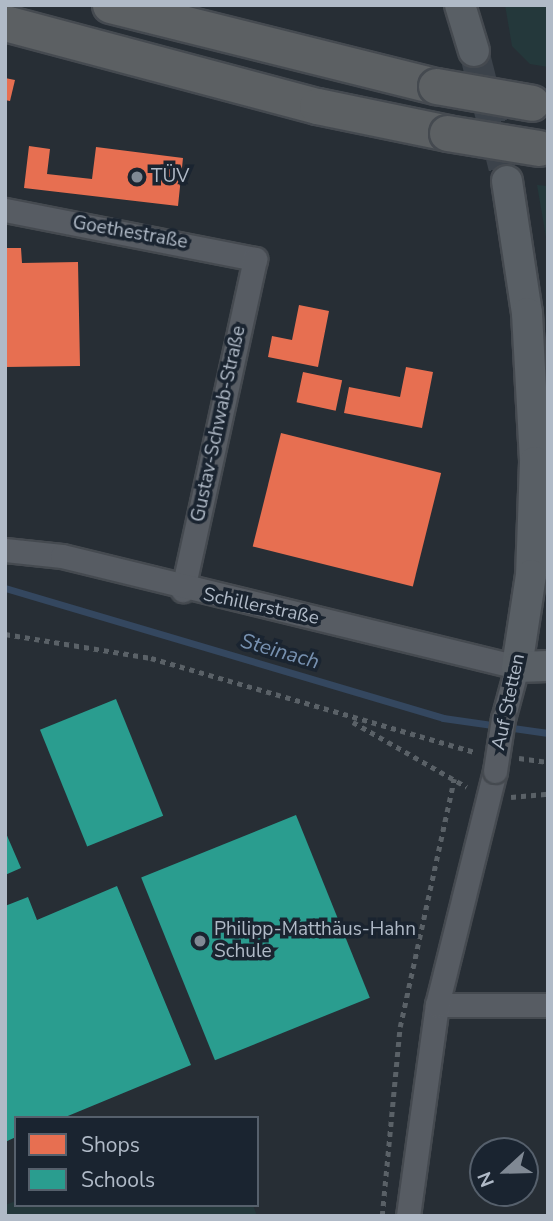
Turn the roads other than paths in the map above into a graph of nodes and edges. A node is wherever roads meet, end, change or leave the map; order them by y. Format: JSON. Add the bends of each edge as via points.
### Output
{"nodes":[{"id":1,"x":110,"y":5,"type":"edge"},
{"id":2,"x":460,"y":5,"type":"edge"},
{"id":3,"x":5,"y":23,"type":"edge"},
{"id":4,"x":474,"y":51,"type":"tunnel mouth"},
{"id":5,"x":540,"y":104,"type":"edge"},
{"id":6,"x":544,"y":148,"type":"edge"},
{"id":7,"x":507,"y":181,"type":"tunnel mouth"},
{"id":8,"x":5,"y":210,"type":"edge"},
{"id":9,"x":255,"y":258,"type":"joint"},
{"id":10,"x":5,"y":550,"type":"edge"},
{"id":11,"x":531,"y":575,"type":"junction"},
{"id":12,"x":183,"y":590,"type":"junction"},
{"id":13,"x":548,"y":611,"type":"edge"},
{"id":14,"x":548,"y":666,"type":"edge"},
{"id":15,"x":517,"y":667,"type":"junction"},
{"id":16,"x":437,"y":1005,"type":"junction"},
{"id":17,"x":548,"y":1005,"type":"edge"},
{"id":18,"x":408,"y":1216,"type":"edge"}],
"edges":[{"from":1,"to":5,"type":"highway","bridge":true,"via":[[436,86]]},
{"from":2,"to":4,"type":"main road"},
{"from":3,"to":6,"type":"highway","bridge":true,"via":[[317,106]]},
{"from":7,"to":11,"type":"main road","name":"Auf Stetten","via":[[530,342]]},
{"from":8,"to":9,"type":"street","name":"Goethestraße"},
{"from":9,"to":12,"type":"street","name":"Gustav-Schwab-Straße"},
{"from":10,"to":12,"type":"street","name":"Schillerstraße","via":[[62,556]]},
{"from":11,"to":13,"type":"main road"},
{"from":11,"to":15,"type":"main road","name":"Auf Stetten"},
{"from":12,"to":15,"type":"street","name":"Schillerstraße"},
{"from":14,"to":15,"type":"main road"},
{"from":15,"to":16,"type":"street","name":"Auf Stetten","bridge":true},
{"from":16,"to":17,"type":"street"},
{"from":16,"to":18,"type":"street","name":"Auf Stetten"}]}
